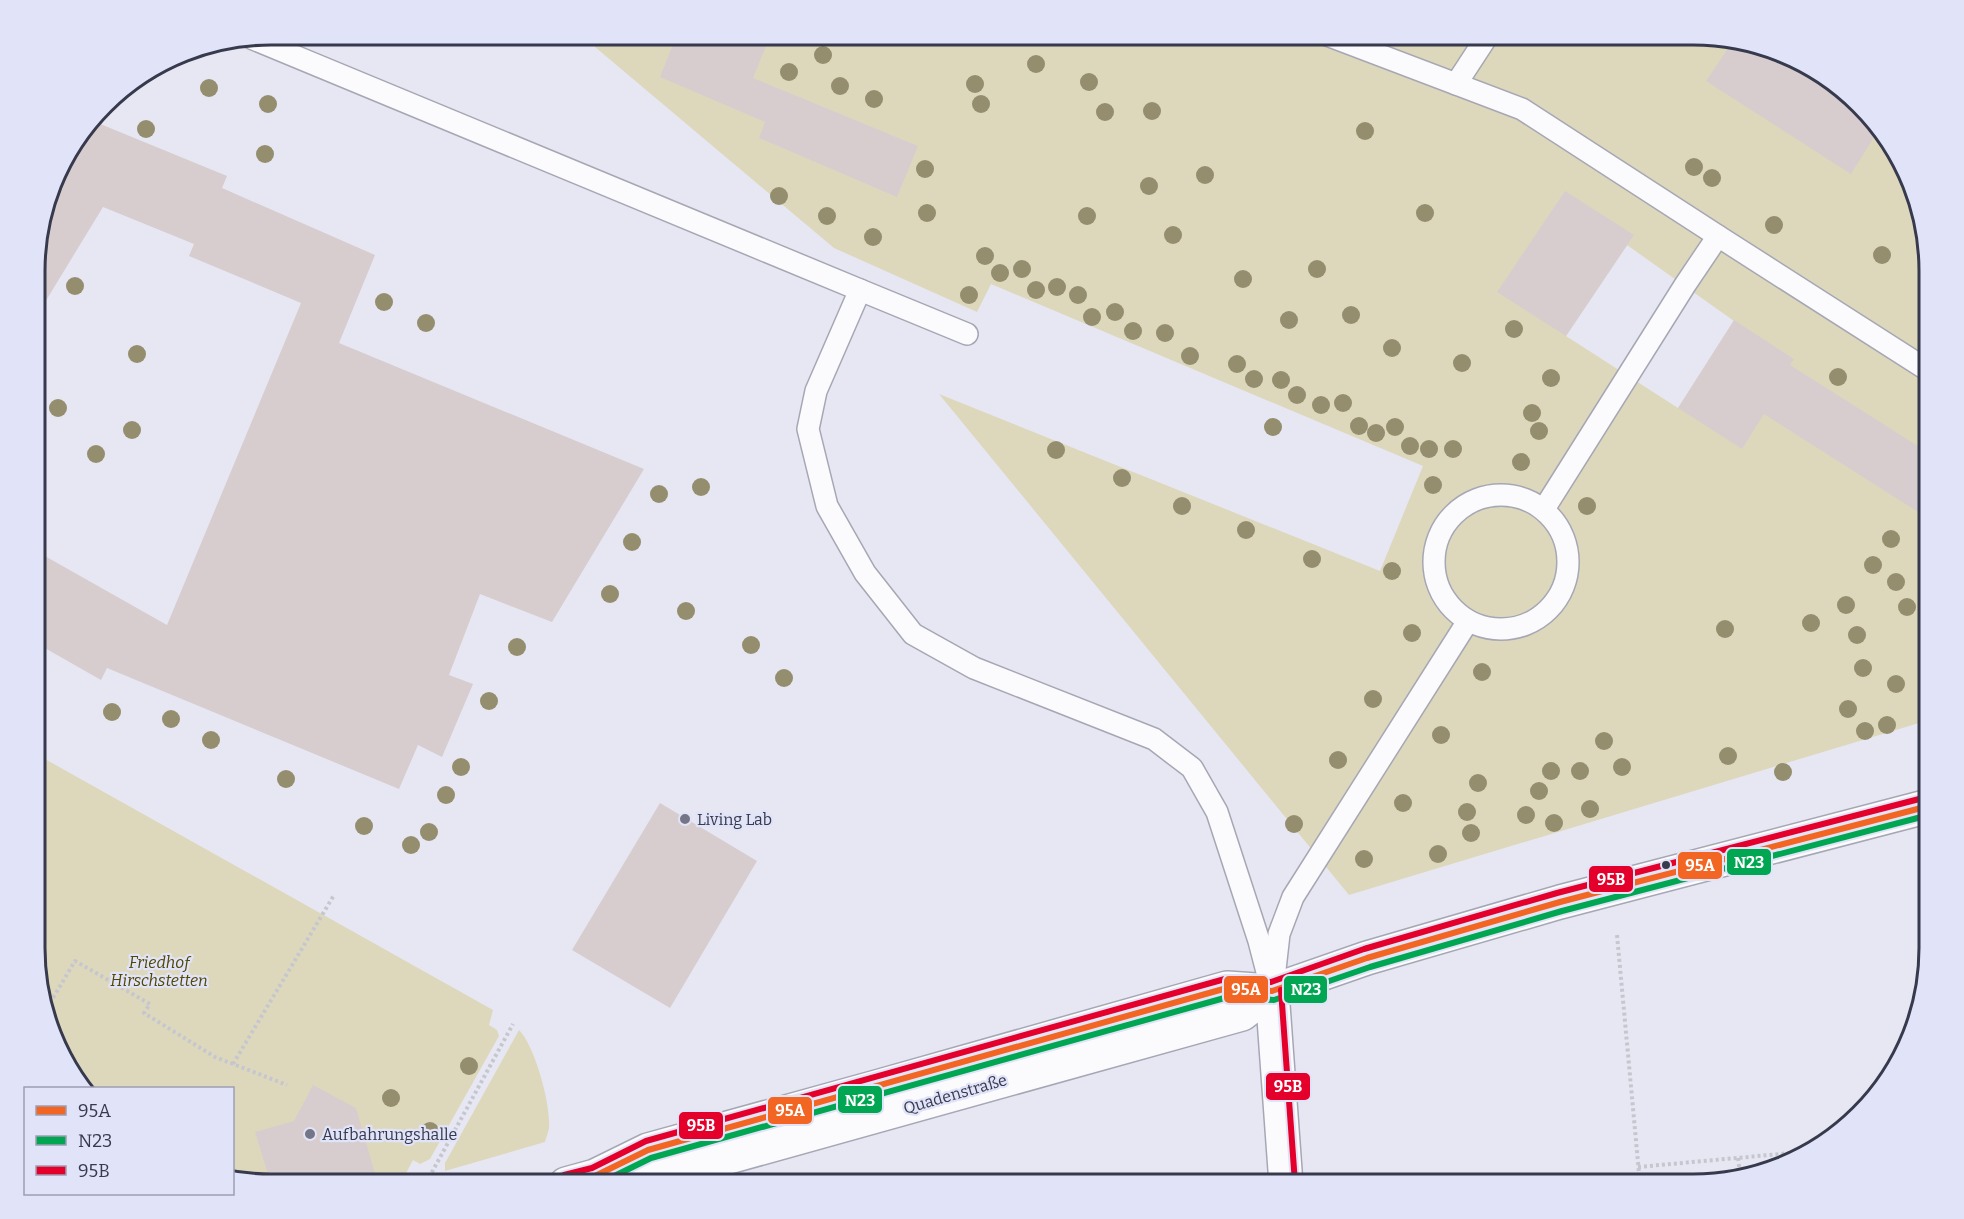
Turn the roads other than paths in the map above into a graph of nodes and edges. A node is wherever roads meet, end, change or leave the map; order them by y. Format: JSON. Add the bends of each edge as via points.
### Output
{"nodes":[{"id":1,"x":269,"y":45,"type":"edge"},
{"id":2,"x":1355,"y":45,"type":"edge"},
{"id":3,"x":1481,"y":45,"type":"edge"},
{"id":4,"x":1456,"y":84,"type":"junction"},
{"id":5,"x":1718,"y":236,"type":"junction"},
{"id":6,"x":860,"y":291,"type":"junction"},
{"id":7,"x":967,"y":334,"type":"dead end"},
{"id":8,"x":1919,"y":365,"type":"edge"},
{"id":9,"x":1544,"y":509,"type":"junction"},
{"id":10,"x":1468,"y":621,"type":"junction"},
{"id":11,"x":1919,"y":809,"type":"edge"},
{"id":12,"x":1272,"y":991,"type":"junction"},
{"id":13,"x":599,"y":1174,"type":"edge"},
{"id":14,"x":668,"y":1174,"type":"edge"},
{"id":15,"x":1285,"y":1174,"type":"edge"}],
"edges":[{"from":1,"to":6,"type":"lane"},
{"from":2,"to":4,"type":"lane"},
{"from":3,"to":4,"type":"lane"},
{"from":4,"to":5,"type":"lane","via":[[1522,109]]},
{"from":5,"to":8,"type":"lane"},
{"from":5,"to":9,"type":"lane"},
{"from":6,"to":7,"type":"lane"},
{"from":6,"to":12,"type":"lane","via":[[816,391],[808,429],[827,506],[865,573],[913,634],[974,668],[1154,739],[1192,768],[1217,812]]},
{"from":9,"to":10,"type":"lane","via":[[1562,531],[1569,559],[1565,587],[1549,611],[1525,626],[1496,630]]},
{"from":9,"to":10,"type":"lane","via":[[1521,497],[1495,495],[1470,501],[1450,518],[1437,539],[1435,577],[1447,603]]},
{"from":10,"to":12,"type":"lane","via":[[1293,897],[1279,934]]},
{"from":11,"to":12,"type":"street","name":"Quadenstraße","via":[[1560,902],[1367,958]]},
{"from":12,"to":13,"type":"street","name":"Quadenstraße","via":[[1227,987],[648,1150]]},
{"from":12,"to":14,"type":"street","name":"Quadenstraße","via":[[1242,1014]]},
{"from":12,"to":15,"type":"street"}]}
